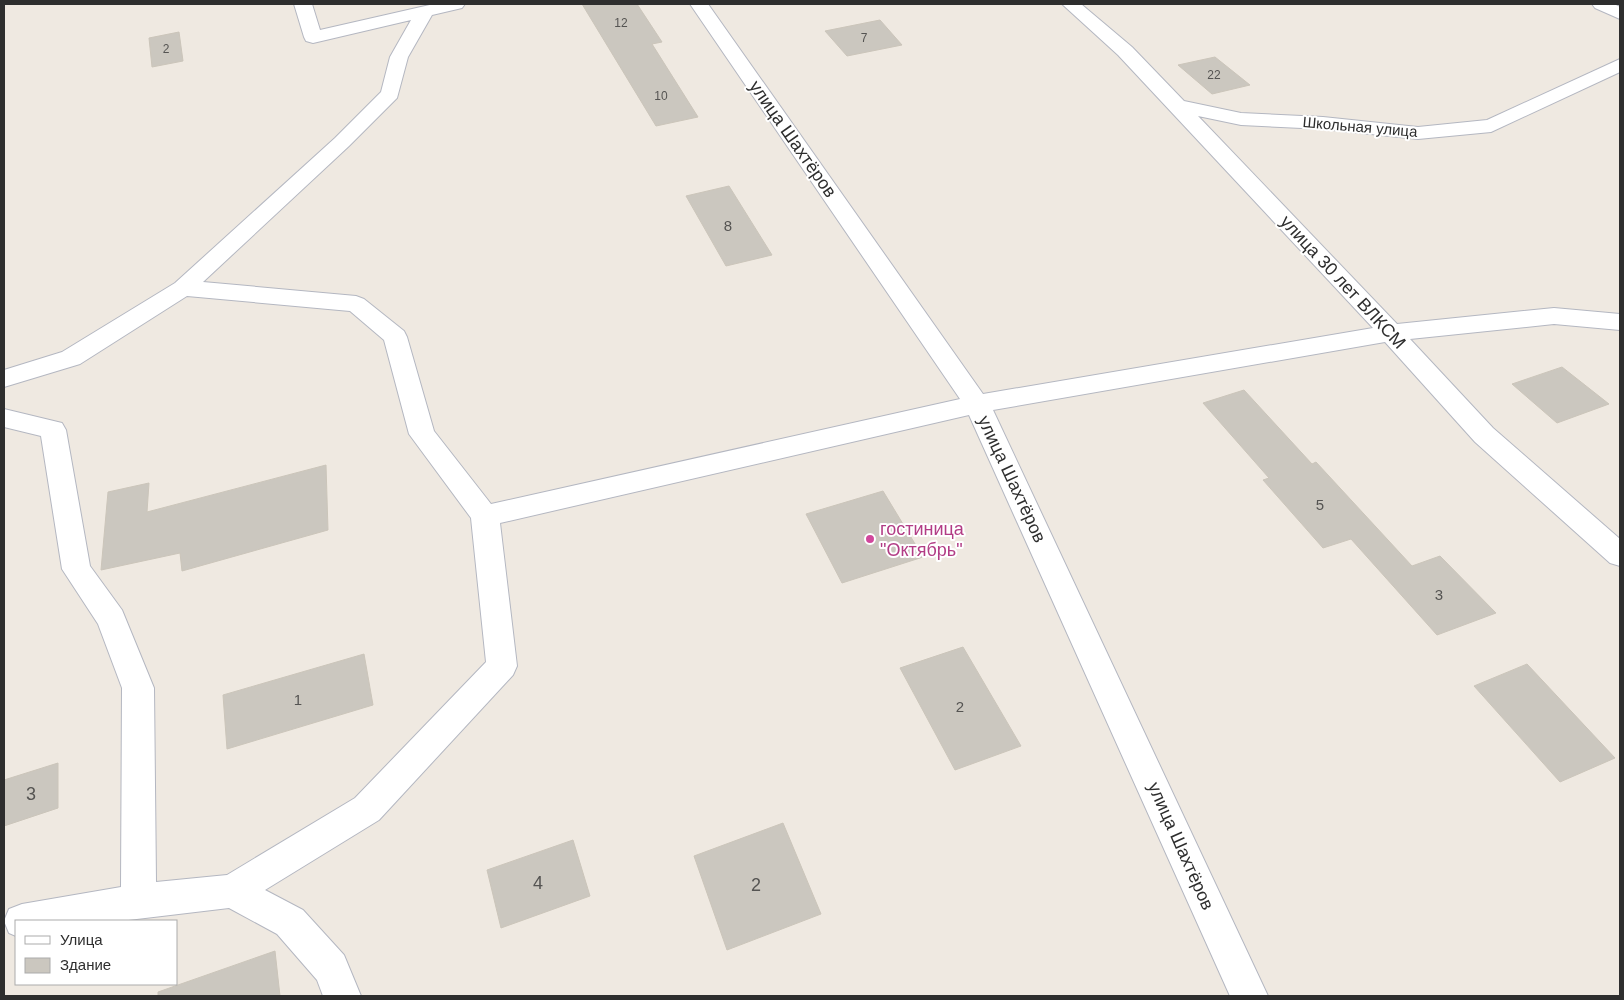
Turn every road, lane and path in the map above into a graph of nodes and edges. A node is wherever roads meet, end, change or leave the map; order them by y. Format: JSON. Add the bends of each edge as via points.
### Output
{"nodes":[{"id":1,"x":303,"y":4,"type":"edge"},
{"id":2,"x":456,"y":4,"type":"edge"},
{"id":3,"x":699,"y":4,"type":"edge"},
{"id":4,"x":1071,"y":4,"type":"edge"},
{"id":5,"x":1601,"y":4,"type":"edge"},
{"id":6,"x":425,"y":11,"type":"junction"},
{"id":7,"x":1620,"y":14,"type":"edge"},
{"id":8,"x":1620,"y":65,"type":"edge"},
{"id":9,"x":1177,"y":106,"type":"junction"},
{"id":10,"x":183,"y":288,"type":"junction"},
{"id":11,"x":1620,"y":322,"type":"edge"},
{"id":12,"x":1391,"y":332,"type":"junction"},
{"id":13,"x":4,"y":379,"type":"edge"},
{"id":14,"x":977,"y":404,"type":"junction"},
{"id":15,"x":4,"y":418,"type":"edge"},
{"id":16,"x":485,"y":516,"type":"junction"},
{"id":17,"x":1620,"y":555,"type":"edge"},
{"id":18,"x":232,"y":891,"type":"junction"},
{"id":19,"x":140,"y":901,"type":"junction"},
{"id":20,"x":28,"y":920,"type":"edge"},
{"id":21,"x":342,"y":996,"type":"edge"},
{"id":22,"x":1249,"y":996,"type":"edge"}],
"edges":[{"from":1,"to":6,"type":"street","via":[[312,37]]},
{"from":2,"to":6,"type":"street"},
{"from":3,"to":14,"type":"street","name":"улица Шахтёров"},
{"from":4,"to":9,"type":"street","name":"улица 30 лет ВЛКСМ","via":[[1125,51]]},
{"from":5,"to":7,"type":"street"},
{"from":6,"to":10,"type":"street","via":[[399,56],[390,94]]},
{"from":8,"to":9,"type":"street","name":"Школьная улица","via":[[1490,126],[1418,133],[1241,119]]},
{"from":9,"to":12,"type":"street","name":"улица 30 лет ВЛКСМ"},
{"from":10,"to":13,"type":"street","via":[[71,358]]},
{"from":10,"to":16,"type":"street","via":[[356,304],[395,337],[422,434]]},
{"from":11,"to":12,"type":"street","via":[[1554,316]]},
{"from":12,"to":14,"type":"street"},
{"from":12,"to":17,"type":"street","name":"улица 30 лет ВЛКСМ","via":[[1484,435]]},
{"from":14,"to":16,"type":"street"},
{"from":14,"to":22,"type":"street","name":"улица Шахтёров"},
{"from":15,"to":19,"type":"street","via":[[53,430],[76,569],[111,619],[138,688]]},
{"from":16,"to":18,"type":"street","via":[[502,666],[367,809]]},
{"from":18,"to":19,"type":"street"},
{"from":18,"to":21,"type":"street","via":[[290,922],[332,968]]},
{"from":19,"to":20,"type":"street"}]}
